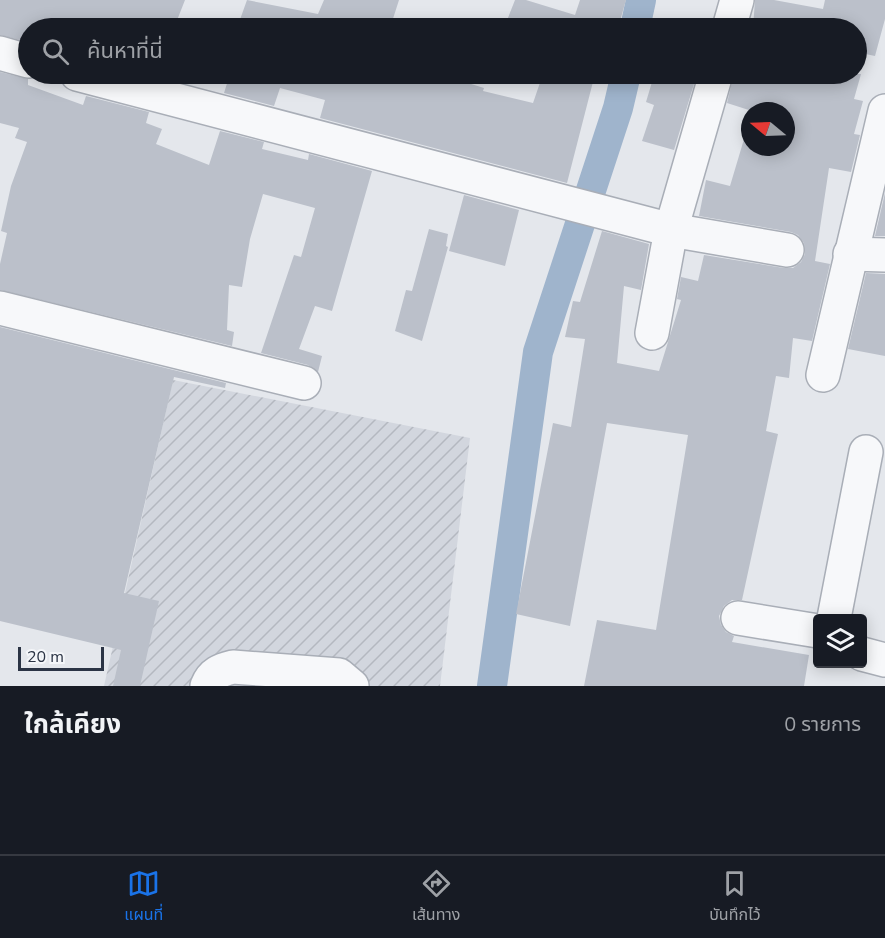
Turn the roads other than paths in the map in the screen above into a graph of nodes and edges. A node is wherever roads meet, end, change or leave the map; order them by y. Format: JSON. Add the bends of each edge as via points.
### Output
{"nodes":[{"id":1,"x":737,"y":0,"type":"edge"},
{"id":2,"x":732,"y":18,"type":"edge"},
{"id":3,"x":0,"y":53,"type":"edge"},
{"id":4,"x":18,"y":58,"type":"edge"},
{"id":5,"x":115,"y":84,"type":"edge"},
{"id":6,"x":713,"y":84,"type":"edge"},
{"id":7,"x":885,"y":111,"type":"edge"},
{"id":8,"x":671,"y":230,"type":"junction"},
{"id":9,"x":787,"y":250,"type":"dead end"},
{"id":10,"x":850,"y":254,"type":"junction"},
{"id":11,"x":885,"y":255,"type":"edge"},
{"id":12,"x":0,"y":308,"type":"edge"},
{"id":13,"x":652,"y":333,"type":"dead end"},
{"id":14,"x":823,"y":375,"type":"dead end"},
{"id":15,"x":304,"y":383,"type":"dead end"},
{"id":16,"x":866,"y":452,"type":"dead end"},
{"id":17,"x":835,"y":614,"type":"edge"},
{"id":18,"x":738,"y":618,"type":"dead end"},
{"id":19,"x":813,"y":630,"type":"edge"},
{"id":20,"x":867,"y":655,"type":"edge"},
{"id":21,"x":885,"y":660,"type":"edge"},
{"id":22,"x":207,"y":686,"type":"edge"},
{"id":23,"x":351,"y":686,"type":"edge"}],
"edges":[{"from":1,"to":2,"type":"street"},
{"from":3,"to":4,"type":"street"},
{"from":5,"to":8,"type":"street"},
{"from":6,"to":8,"type":"street"},
{"from":7,"to":10,"type":"street"},
{"from":8,"to":9,"type":"street"},
{"from":8,"to":13,"type":"street"},
{"from":10,"to":11,"type":"street"},
{"from":10,"to":14,"type":"street"},
{"from":12,"to":15,"type":"street"},
{"from":16,"to":17,"type":"street"},
{"from":18,"to":19,"type":"street"},
{"from":20,"to":21,"type":"street"},
{"from":22,"to":23,"type":"street","via":[[219,670],[233,667],[339,675]]}]}
